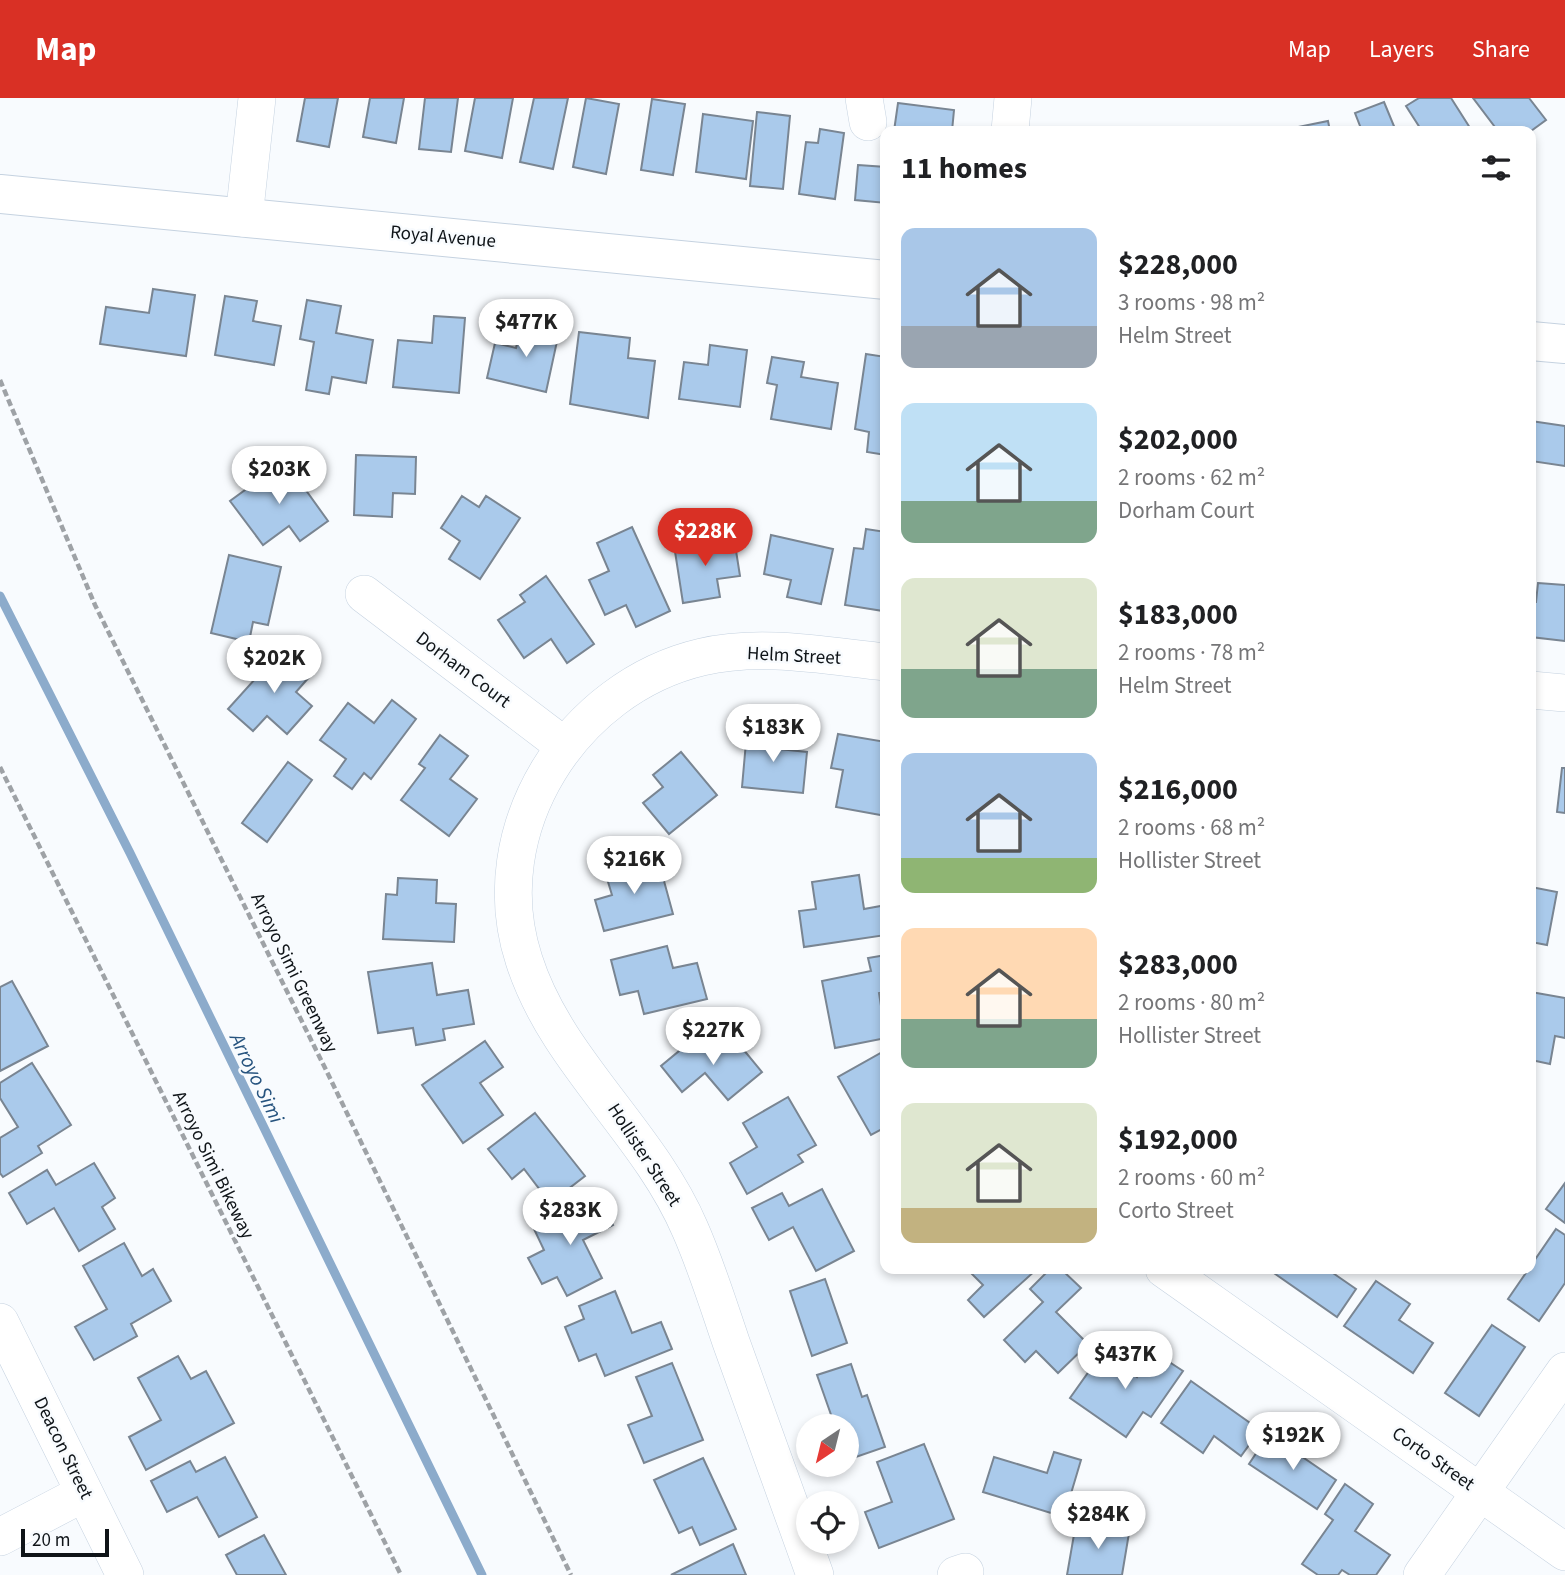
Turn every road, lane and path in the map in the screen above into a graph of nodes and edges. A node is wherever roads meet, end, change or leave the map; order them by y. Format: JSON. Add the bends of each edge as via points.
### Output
{"nodes":[{"id":1,"x":257,"y":98,"type":"edge"},
{"id":2,"x":1013,"y":98,"type":"edge"},
{"id":3,"x":1010,"y":126,"type":"edge"},
{"id":4,"x":0,"y":194,"type":"edge"},
{"id":5,"x":244,"y":218,"type":"junction"},
{"id":6,"x":880,"y":279,"type":"edge"},
{"id":7,"x":1536,"y":341,"type":"edge"},
{"id":8,"x":1565,"y":344,"type":"edge"},
{"id":9,"x":0,"y":380,"type":"edge"},
{"id":10,"x":364,"y":594,"type":"dead end"},
{"id":11,"x":880,"y":661,"type":"edge"},
{"id":12,"x":1536,"y":690,"type":"edge"},
{"id":13,"x":1565,"y":693,"type":"edge"},
{"id":14,"x":563,"y":745,"type":"junction"},
{"id":15,"x":0,"y":767,"type":"edge"},
{"id":16,"x":1171,"y":1274,"type":"edge"},
{"id":17,"x":0,"y":1322,"type":"edge"},
{"id":18,"x":1565,"y":1371,"type":"edge"},
{"id":19,"x":1480,"y":1492,"type":"junction"},
{"id":20,"x":84,"y":1493,"type":"junction"},
{"id":21,"x":0,"y":1536,"type":"edge"},
{"id":22,"x":1565,"y":1552,"type":"edge"},
{"id":23,"x":125,"y":1575,"type":"edge"},
{"id":24,"x":401,"y":1575,"type":"edge"},
{"id":25,"x":571,"y":1575,"type":"edge"},
{"id":26,"x":816,"y":1575,"type":"edge"},
{"id":27,"x":1422,"y":1575,"type":"edge"}],
"edges":[{"from":1,"to":5,"type":"street"},
{"from":2,"to":3,"type":"street"},
{"from":4,"to":5,"type":"main road","name":"Royal Avenue"},
{"from":5,"to":6,"type":"main road","name":"Royal Avenue"},
{"from":7,"to":8,"type":"main road"},
{"from":9,"to":25,"type":"path","name":"Arroyo Simi Greenway","via":[[95,605]]},
{"from":10,"to":14,"type":"street","name":"Dorham Court"},
{"from":11,"to":14,"type":"street","name":"Helm Street","via":[[771,651],[705,656],[626,687]]},
{"from":12,"to":13,"type":"street"},
{"from":14,"to":26,"type":"street","name":"Hollister Street","via":[[535,793],[517,850],[514,905],[523,959],[552,1022],[649,1154],[690,1227]]},
{"from":15,"to":24,"type":"path","name":"Arroyo Simi Bikeway"},
{"from":16,"to":19,"type":"street","name":"Corto Street"},
{"from":17,"to":20,"type":"street","name":"Deacon Street"},
{"from":18,"to":19,"type":"street"},
{"from":19,"to":22,"type":"street","name":"Corto Street"},
{"from":19,"to":27,"type":"street"},
{"from":20,"to":21,"type":"street"},
{"from":20,"to":23,"type":"street","name":"Deacon Street"}]}
